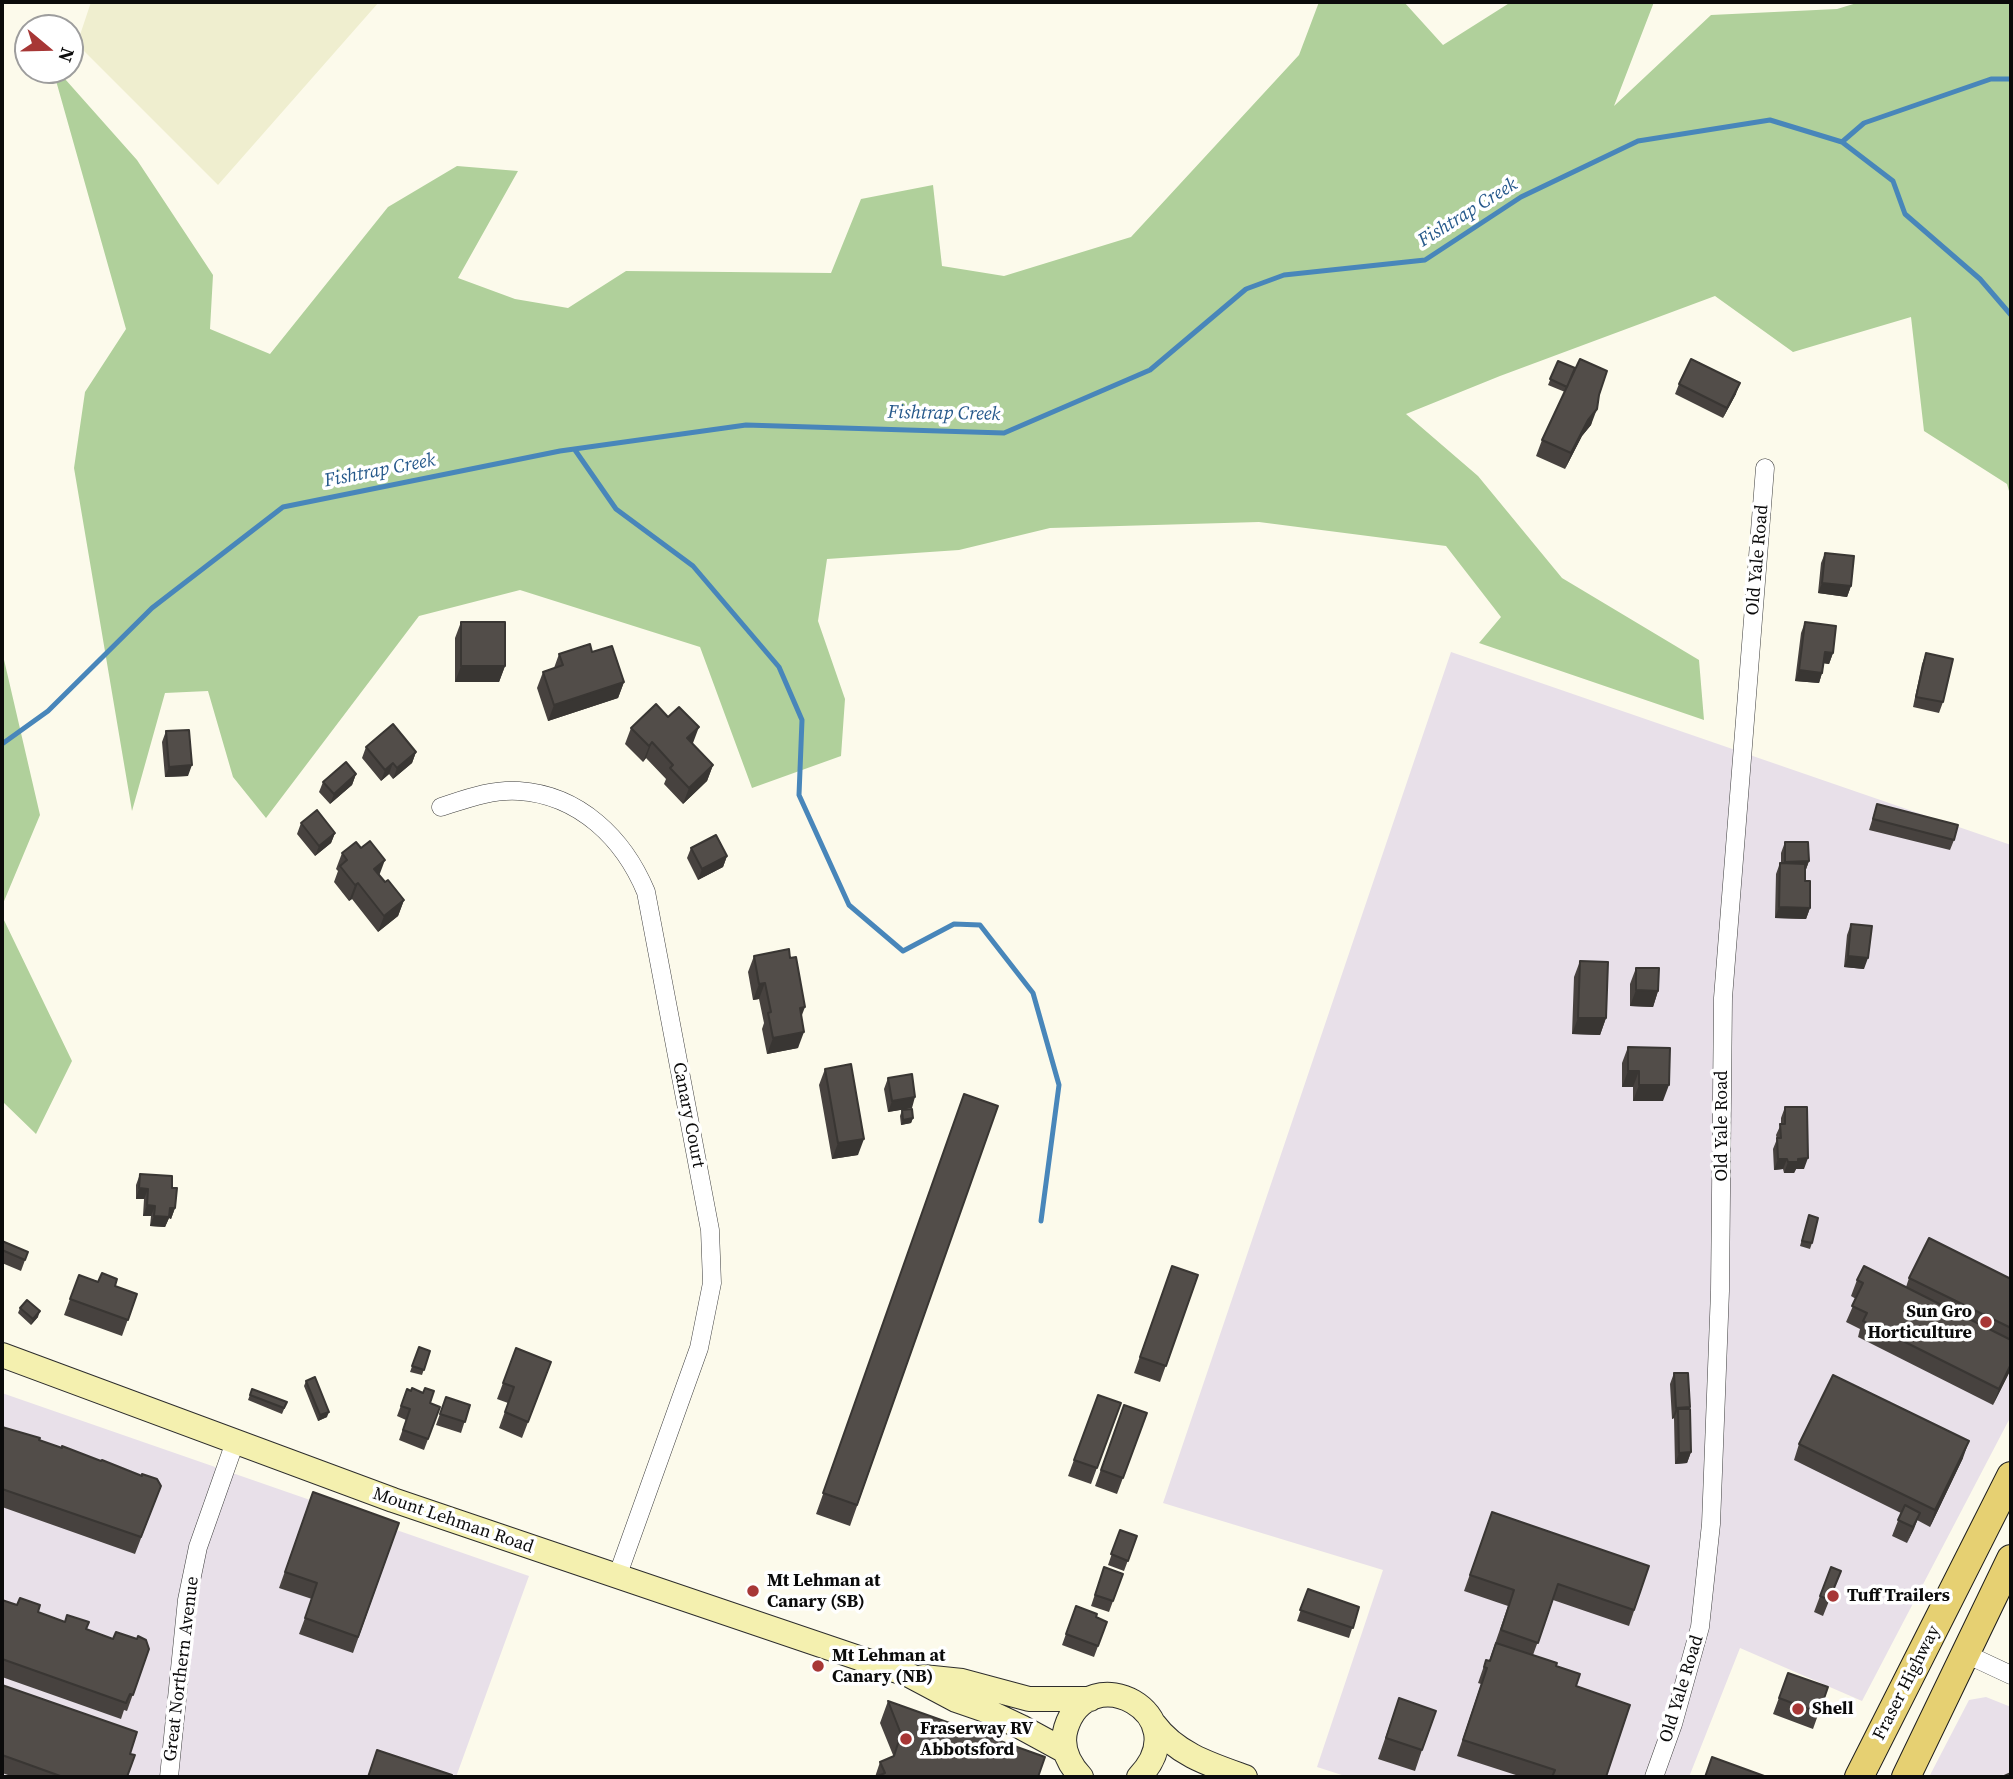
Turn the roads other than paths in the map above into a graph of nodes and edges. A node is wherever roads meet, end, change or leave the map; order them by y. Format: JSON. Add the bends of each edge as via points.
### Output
{"nodes":[{"id":1,"x":1765,"y":468,"type":"dead end"},
{"id":2,"x":441,"y":807,"type":"dead end"},
{"id":3,"x":2,"y":1355,"type":"edge"},
{"id":4,"x":235,"y":1442,"type":"junction"},
{"id":5,"x":2011,"y":1476,"type":"edge"},
{"id":6,"x":2011,"y":1559,"type":"edge"},
{"id":7,"x":617,"y":1577,"type":"junction"},
{"id":8,"x":1966,"y":1654,"type":"junction"},
{"id":9,"x":909,"y":1675,"type":"junction"},
{"id":10,"x":2011,"y":1675,"type":"edge"},
{"id":11,"x":1090,"y":1699,"type":"junction"},
{"id":12,"x":1154,"y":1724,"type":"junction"},
{"id":13,"x":1065,"y":1751,"type":"junction"},
{"id":14,"x":169,"y":1777,"type":"edge"},
{"id":15,"x":1081,"y":1777,"type":"edge"},
{"id":16,"x":1139,"y":1777,"type":"edge"},
{"id":17,"x":1245,"y":1777,"type":"edge"},
{"id":18,"x":1654,"y":1777,"type":"edge"},
{"id":19,"x":1859,"y":1777,"type":"edge"},
{"id":20,"x":1906,"y":1777,"type":"edge"}],
"edges":[{"from":1,"to":18,"type":"street","name":"Old Yale Road","via":[[1723,998],[1711,1524],[1700,1627]]},
{"from":2,"to":7,"type":"street","name":"Canary Court","via":[[484,793],[517,791],[565,802],[611,835],[631,860],[646,892],[710,1230],[712,1283],[699,1348]]},
{"from":3,"to":4,"type":"main road","name":"Mount Lehman Road"},
{"from":4,"to":7,"type":"main road","name":"Mount Lehman Road"},
{"from":4,"to":14,"type":"street","name":"Great Northern Avenue","via":[[198,1547],[187,1600]]},
{"from":5,"to":19,"type":"main road","name":"Fraser Highway"},
{"from":6,"to":8,"type":"main road"},
{"from":7,"to":9,"type":"main road","name":"Mount Lehman Road"},
{"from":8,"to":10,"type":"street"},
{"from":8,"to":20,"type":"main road"},
{"from":9,"to":11,"type":"main road","name":"Mount Lehman Road","via":[[962,1681],[1029,1699]]},
{"from":9,"to":13,"type":"main road","name":"Mount Lehman Road"},
{"from":11,"to":12,"type":"main road","name":"Mount Lehman Road","via":[[1121,1695],[1146,1710]]},
{"from":11,"to":13,"type":"main road","via":[[1068,1721]]},
{"from":12,"to":16,"type":"main road","via":[[1155,1753]]},
{"from":12,"to":17,"type":"main road","via":[[1183,1751]]},
{"from":13,"to":15,"type":"main road"}]}
